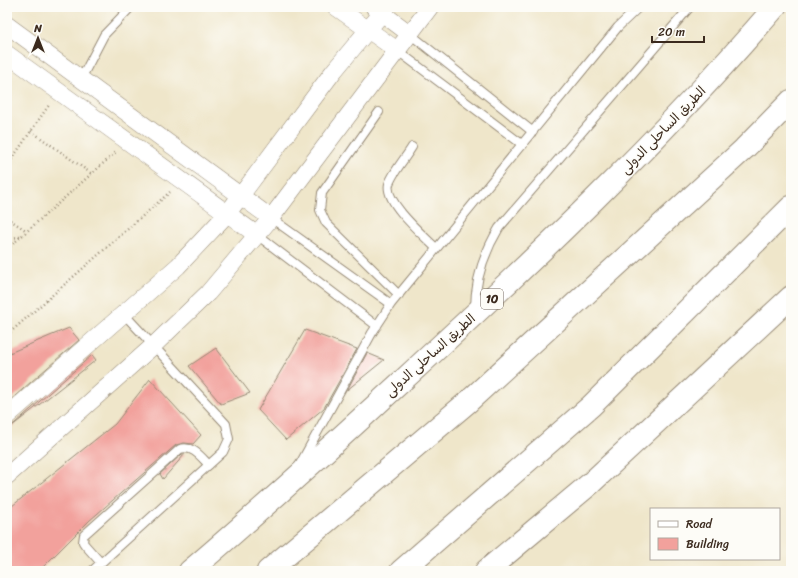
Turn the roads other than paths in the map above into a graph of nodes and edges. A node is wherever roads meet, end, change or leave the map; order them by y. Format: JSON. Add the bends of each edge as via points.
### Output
{"nodes":[{"id":1,"x":131,"y":7,"type":"edge"},
{"id":2,"x":336,"y":7,"type":"edge"},
{"id":3,"x":430,"y":7,"type":"edge"},
{"id":4,"x":639,"y":7,"type":"edge"},
{"id":5,"x":690,"y":7,"type":"edge"},
{"id":6,"x":775,"y":7,"type":"edge"},
{"id":7,"x":381,"y":9,"type":"edge"},
{"id":8,"x":7,"y":25,"type":"edge"},
{"id":9,"x":369,"y":30,"type":"junction"},
{"id":10,"x":410,"y":34,"type":"junction"},
{"id":11,"x":398,"y":51,"type":"junction"},
{"id":12,"x":7,"y":54,"type":"edge"},
{"id":13,"x":81,"y":79,"type":"junction"},
{"id":14,"x":791,"y":101,"type":"edge"},
{"id":15,"x":379,"y":112,"type":"dead end"},
{"id":16,"x":533,"y":132,"type":"junction"},
{"id":17,"x":523,"y":144,"type":"junction"},
{"id":18,"x":412,"y":147,"type":"dead end"},
{"id":19,"x":241,"y":197,"type":"junction"},
{"id":20,"x":791,"y":207,"type":"edge"},
{"id":21,"x":227,"y":214,"type":"junction"},
{"id":22,"x":271,"y":218,"type":"junction"},
{"id":23,"x":257,"y":235,"type":"junction"},
{"id":24,"x":436,"y":248,"type":"junction"},
{"id":25,"x":400,"y":295,"type":"junction"},
{"id":26,"x":791,"y":297,"type":"edge"},
{"id":27,"x":391,"y":304,"type":"junction"},
{"id":28,"x":124,"y":314,"type":"junction"},
{"id":29,"x":475,"y":314,"type":"junction"},
{"id":30,"x":377,"y":326,"type":"junction"},
{"id":31,"x":153,"y":346,"type":"junction"},
{"id":32,"x":7,"y":416,"type":"edge"},
{"id":33,"x":209,"y":465,"type":"junction"},
{"id":34,"x":7,"y":476,"type":"edge"},
{"id":35,"x":288,"y":485,"type":"junction"},
{"id":36,"x":101,"y":563,"type":"junction"},
{"id":37,"x":92,"y":571,"type":"edge"},
{"id":38,"x":190,"y":571,"type":"edge"},
{"id":39,"x":268,"y":571,"type":"edge"},
{"id":40,"x":402,"y":571,"type":"edge"},
{"id":41,"x":486,"y":571,"type":"edge"}],
"edges":[{"from":1,"to":13,"type":"lane","via":[[104,35]]},
{"from":2,"to":9,"type":"street"},
{"from":3,"to":10,"type":"street"},
{"from":4,"to":16,"type":"lane","via":[[618,27]]},
{"from":5,"to":29,"type":"lane","via":[[499,228],[480,269]]},
{"from":6,"to":29,"type":"highway","name":"الطريق الساحلى الدولى","number":"10","via":[[647,148]]},
{"from":7,"to":9,"type":"street"},
{"from":7,"to":10,"type":"street"},
{"from":8,"to":13,"type":"street"},
{"from":9,"to":11,"type":"street"},
{"from":9,"to":19,"type":"street","via":[[333,72]]},
{"from":10,"to":11,"type":"street"},
{"from":10,"to":16,"type":"lane"},
{"from":11,"to":17,"type":"lane"},
{"from":11,"to":22,"type":"street"},
{"from":12,"to":21,"type":"street"},
{"from":13,"to":19,"type":"street"},
{"from":14,"to":39,"type":"highway","via":[[744,149],[469,401]]},
{"from":15,"to":25,"type":"lane","via":[[322,193],[320,210],[326,223]]},
{"from":16,"to":17,"type":"lane"},
{"from":17,"to":24,"type":"lane"},
{"from":18,"to":24,"type":"lane","via":[[389,184],[389,194],[394,204]]},
{"from":19,"to":21,"type":"street"},
{"from":19,"to":22,"type":"street"},
{"from":20,"to":40,"type":"highway","via":[[590,406]]},
{"from":21,"to":23,"type":"street"},
{"from":21,"to":28,"type":"street","via":[[178,266]]},
{"from":22,"to":23,"type":"street"},
{"from":22,"to":27,"type":"lane"},
{"from":23,"to":30,"type":"lane"},
{"from":23,"to":31,"type":"street","via":[[208,293]]},
{"from":24,"to":25,"type":"lane"},
{"from":25,"to":27,"type":"lane"},
{"from":26,"to":41,"type":"highway","via":[[590,482]]},
{"from":27,"to":30,"type":"lane"},
{"from":28,"to":31,"type":"lane"},
{"from":28,"to":32,"type":"street"},
{"from":29,"to":35,"type":"highway","name":"الطريق الساحلى الدولى","number":"10"},
{"from":30,"to":35,"type":"lane"},
{"from":31,"to":33,"type":"lane","via":[[226,424],[229,431],[228,446]]},
{"from":31,"to":34,"type":"street"},
{"from":33,"to":36,"type":"lane"},
{"from":33,"to":36,"type":"lane","via":[[194,450],[180,449],[84,535],[85,546]]},
{"from":35,"to":38,"type":"highway","name":"الطريق الساحلى الدولى","number":"10"},
{"from":36,"to":37,"type":"lane"}]}
